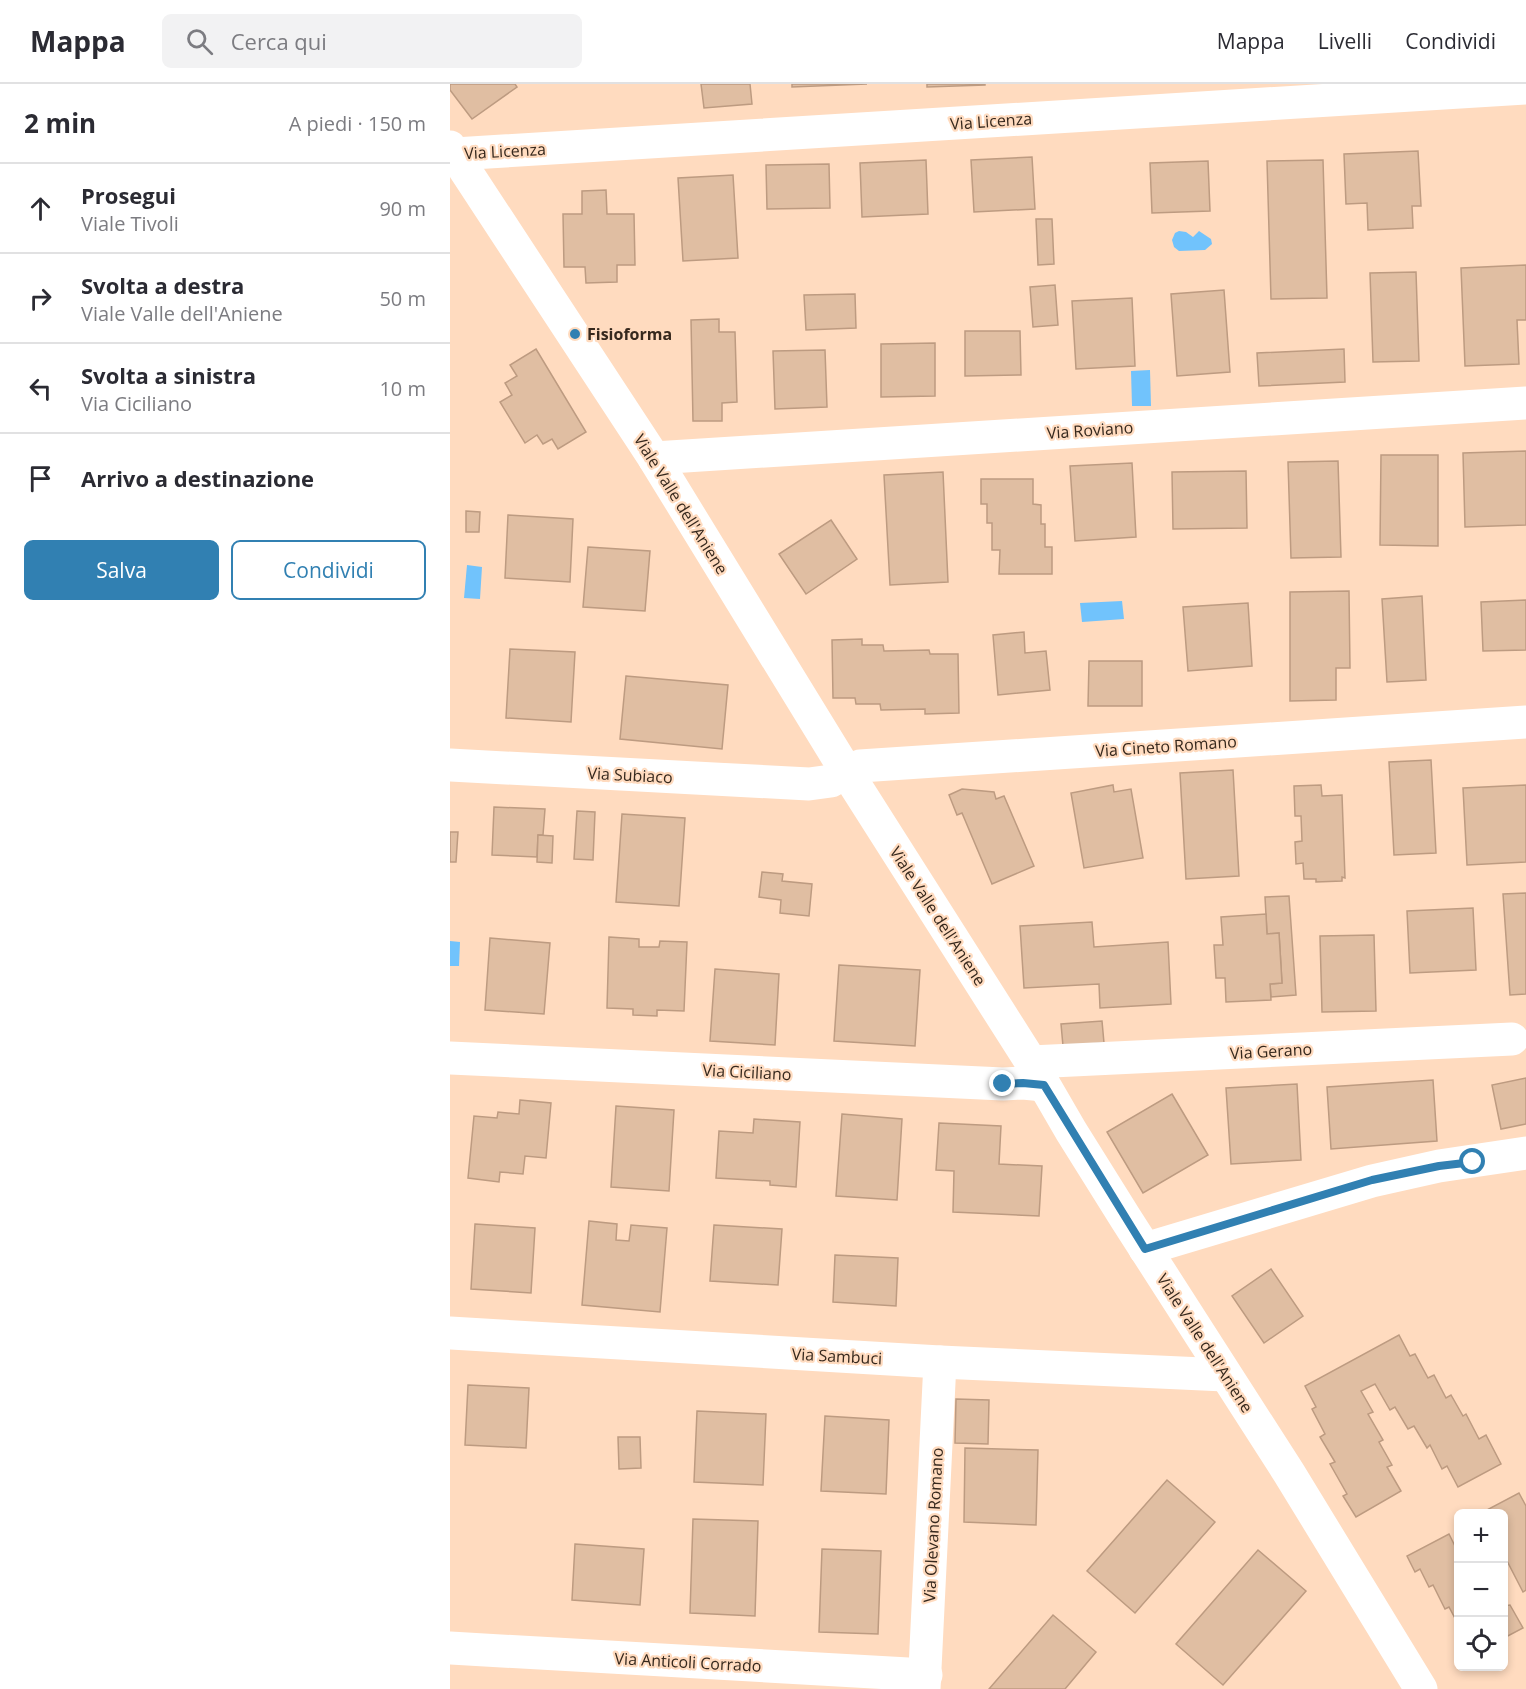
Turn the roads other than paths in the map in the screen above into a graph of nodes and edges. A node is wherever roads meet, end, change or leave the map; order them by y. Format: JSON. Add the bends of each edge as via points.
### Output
{"nodes":[{"id":1,"x":1526,"y":88,"type":"edge"},
{"id":2,"x":453,"y":150,"type":"edge"},
{"id":3,"x":1526,"y":403,"type":"edge"},
{"id":4,"x":654,"y":458,"type":"junction"},
{"id":5,"x":1526,"y":722,"type":"edge"},
{"id":6,"x":450,"y":765,"type":"edge"},
{"id":7,"x":846,"y":771,"type":"junction"},
{"id":8,"x":809,"y":784,"type":"joint"},
{"id":9,"x":1512,"y":1039,"type":"dead end"},
{"id":10,"x":450,"y":1058,"type":"edge"},
{"id":11,"x":1037,"y":1074,"type":"junction"},
{"id":12,"x":1526,"y":1153,"type":"edge"},
{"id":13,"x":1145,"y":1249,"type":"junction"},
{"id":14,"x":450,"y":1333,"type":"edge"},
{"id":15,"x":940,"y":1362,"type":"junction"},
{"id":16,"x":1225,"y":1375,"type":"junction"},
{"id":17,"x":450,"y":1648,"type":"edge"},
{"id":18,"x":925,"y":1682,"type":"edge"},
{"id":19,"x":1421,"y":1689,"type":"edge"}],
"edges":[{"from":1,"to":2,"type":"street","name":"Via Licenza"},
{"from":2,"to":4,"type":"street","name":"Viale Valle dell'Aniene"},
{"from":3,"to":4,"type":"street","name":"Via Roviano"},
{"from":4,"to":7,"type":"street","name":"Viale Valle dell'Aniene"},
{"from":5,"to":7,"type":"street","name":"Via Cineto Romano","via":[[872,765]]},
{"from":6,"to":8,"type":"street","name":"Via Subiaco"},
{"from":7,"to":8,"type":"street","name":"Via Cineto Romano","via":[[831,781]]},
{"from":7,"to":11,"type":"street","name":"Viale Valle dell'Aniene"},
{"from":9,"to":11,"type":"street","name":"Via Gerano"},
{"from":10,"to":11,"type":"street","name":"Via Ciciliano","via":[[1003,1084],[1023,1083]]},
{"from":11,"to":13,"type":"street","name":"Viale Valle dell'Aniene"},
{"from":12,"to":13,"type":"street","via":[[1372,1180]]},
{"from":13,"to":16,"type":"street","name":"Viale Valle dell'Aniene"},
{"from":14,"to":15,"type":"street","name":"Via Sambuci"},
{"from":15,"to":16,"type":"street","name":"Via Sambuci"},
{"from":15,"to":18,"type":"street","name":"Via Olevano Romano"},
{"from":16,"to":19,"type":"street","name":"Viale Valle dell'Aniene"},
{"from":17,"to":18,"type":"street","name":"Via Anticoli Corrado"}]}
